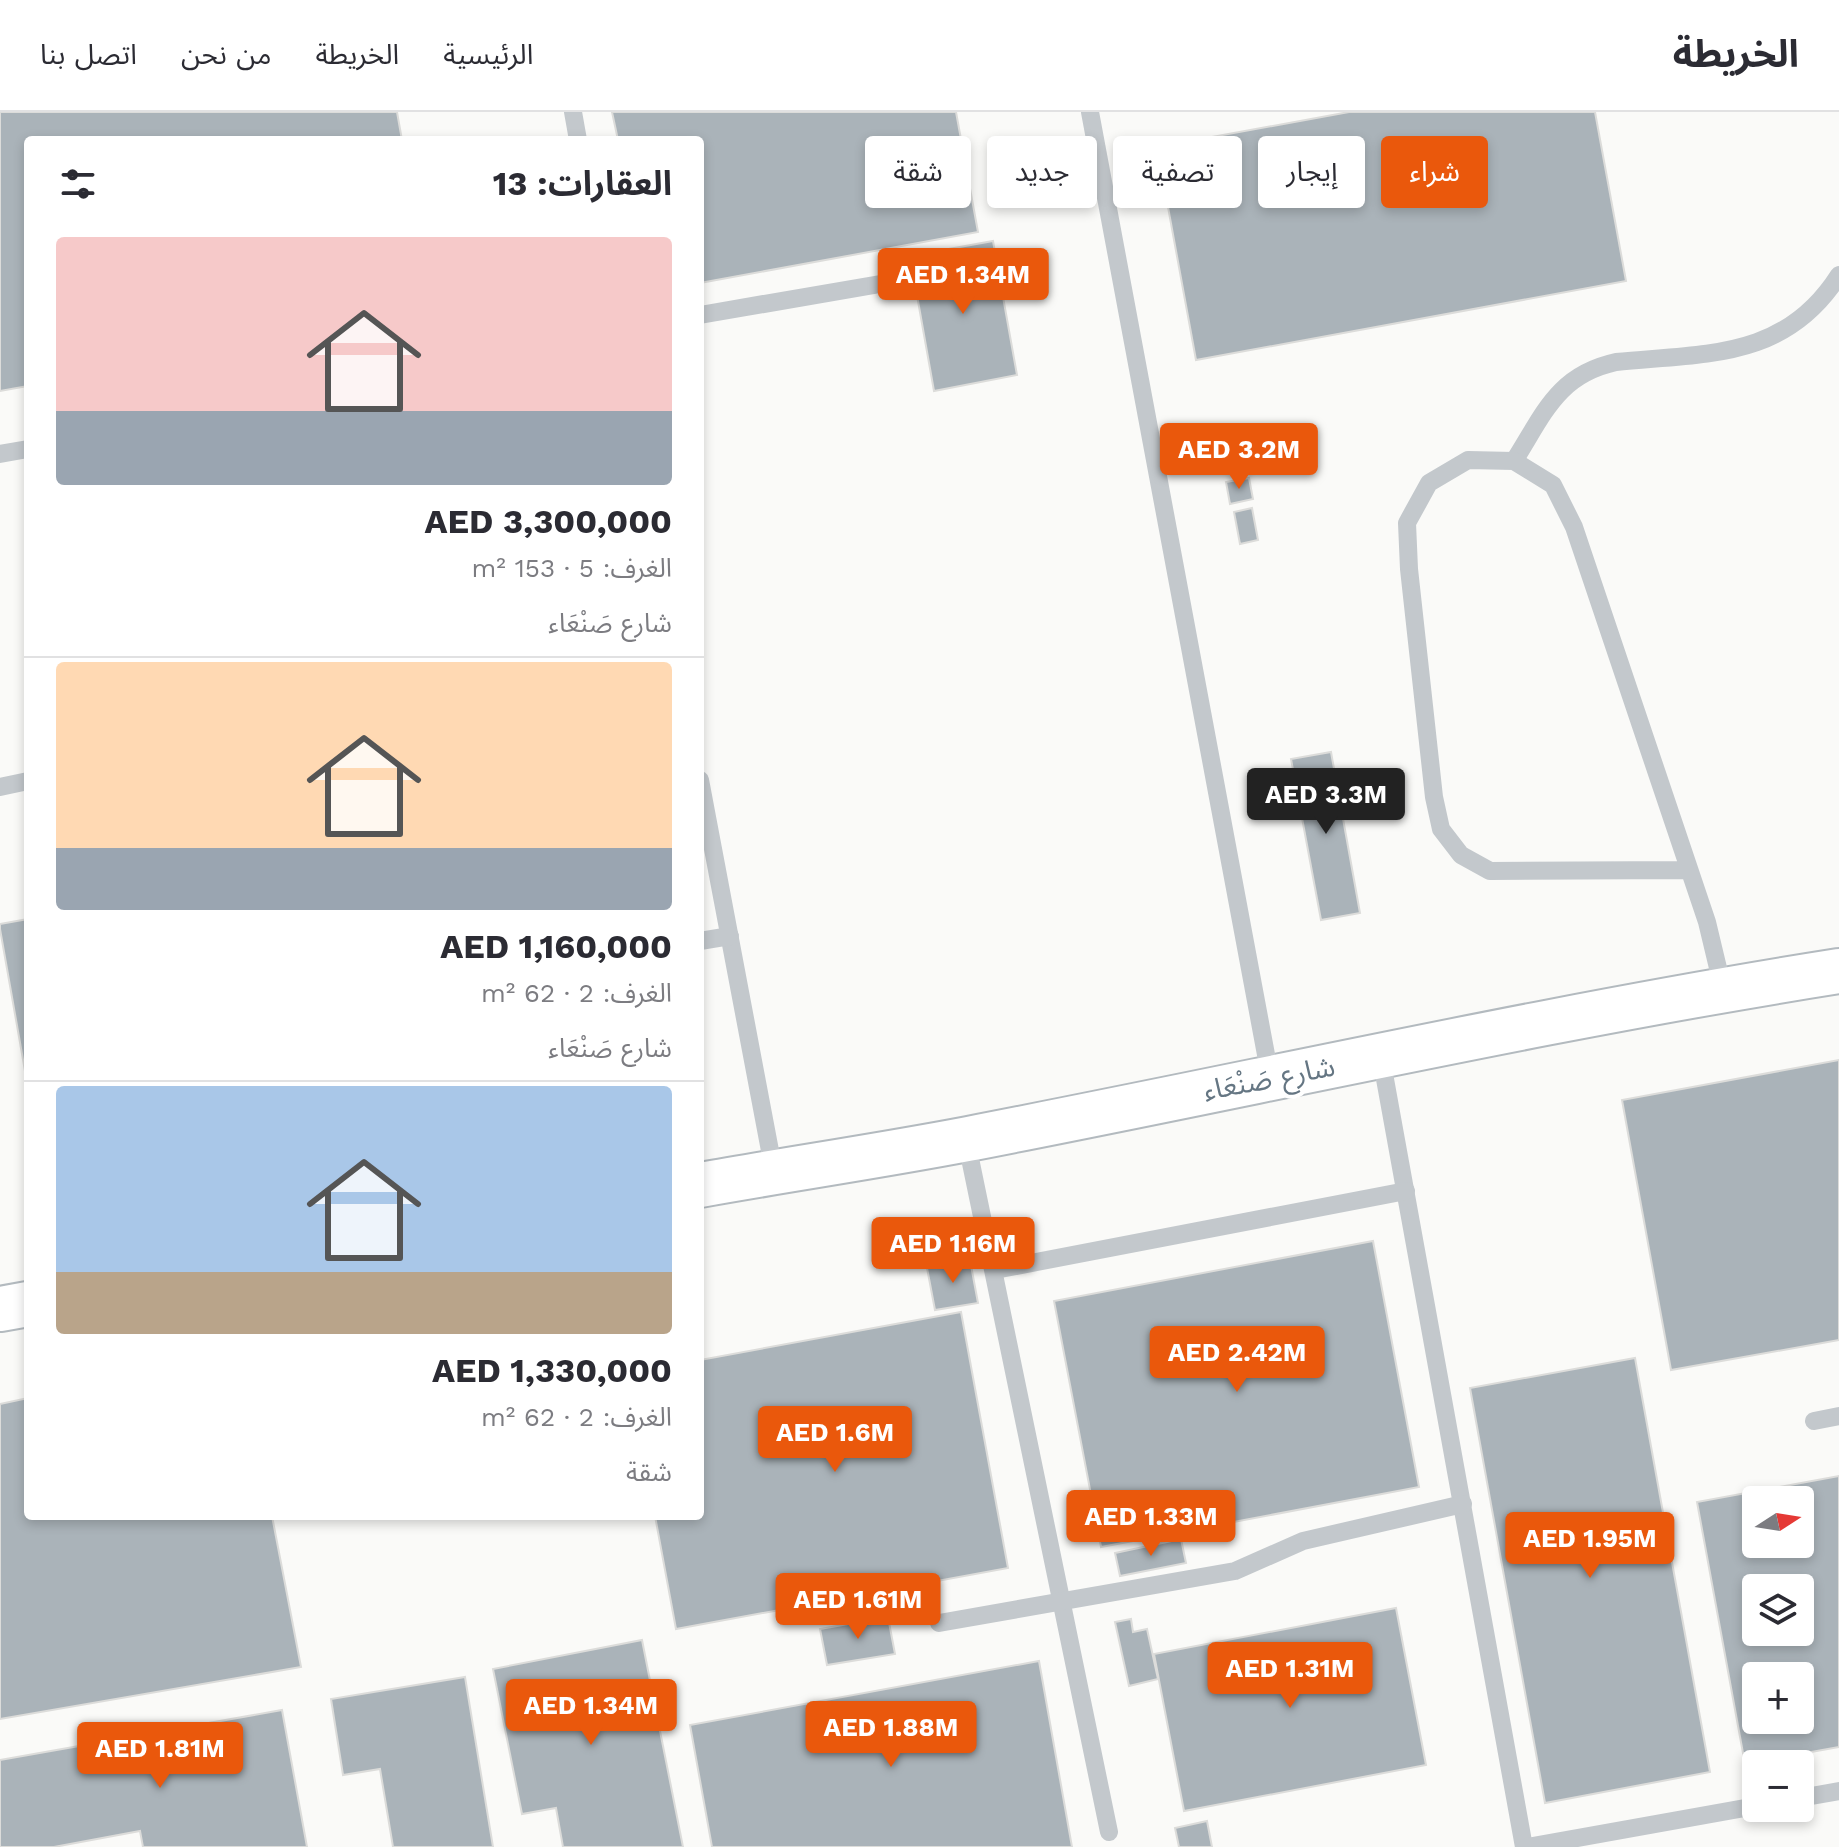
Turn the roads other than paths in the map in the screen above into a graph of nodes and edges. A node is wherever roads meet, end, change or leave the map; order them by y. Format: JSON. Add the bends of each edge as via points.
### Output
{"nodes":[{"id":1,"x":573,"y":112,"type":"edge"},
{"id":2,"x":1090,"y":112,"type":"edge"},
{"id":3,"x":577,"y":136,"type":"edge"},
{"id":4,"x":1839,"y":275,"type":"edge"},
{"id":5,"x":886,"y":283,"type":"dead end"},
{"id":6,"x":704,"y":314,"type":"edge"},
{"id":7,"x":24,"y":450,"type":"edge"},
{"id":8,"x":0,"y":454,"type":"edge"},
{"id":9,"x":1514,"y":461,"type":"junction"},
{"id":10,"x":24,"y":782,"type":"edge"},
{"id":11,"x":0,"y":787,"type":"edge"},
{"id":12,"x":704,"y":801,"type":"edge"},
{"id":13,"x":1687,"y":870,"type":"junction"},
{"id":14,"x":730,"y":936,"type":"junction"},
{"id":15,"x":704,"y":940,"type":"edge"},
{"id":16,"x":1839,"y":971,"type":"edge"},
{"id":17,"x":1723,"y":989,"type":"junction"},
{"id":18,"x":1381,"y":1057,"type":"junction"},
{"id":19,"x":1270,"y":1076,"type":"junction"},
{"id":20,"x":966,"y":1139,"type":"junction"},
{"id":21,"x":774,"y":1172,"type":"junction"},
{"id":22,"x":704,"y":1184,"type":"edge"},
{"id":23,"x":1406,"y":1191,"type":"junction"},
{"id":24,"x":995,"y":1270,"type":"junction"},
{"id":25,"x":24,"y":1305,"type":"edge"},
{"id":26,"x":0,"y":1309,"type":"edge"},
{"id":27,"x":1839,"y":1416,"type":"edge"},
{"id":28,"x":1814,"y":1421,"type":"dead end"},
{"id":29,"x":1463,"y":1504,"type":"junction"},
{"id":30,"x":1062,"y":1602,"type":"junction"},
{"id":31,"x":939,"y":1623,"type":"dead end"},
{"id":32,"x":1839,"y":1791,"type":"edge"},
{"id":33,"x":1814,"y":1795,"type":"edge"},
{"id":34,"x":1742,"y":1808,"type":"edge"},
{"id":35,"x":1109,"y":1832,"type":"dead end"},
{"id":36,"x":1526,"y":1847,"type":"edge"}],
"edges":[{"from":1,"to":3,"type":"lane"},
{"from":2,"to":19,"type":"lane"},
{"from":4,"to":9,"type":"lane","via":[[1822,303],[1791,329],[1754,346],[1616,362],[1573,378],[1557,393]]},
{"from":5,"to":6,"type":"lane"},
{"from":7,"to":8,"type":"lane"},
{"from":9,"to":13,"type":"lane","via":[[1553,485],[1574,527]]},
{"from":9,"to":13,"type":"lane","via":[[1468,460],[1429,483],[1407,523],[1441,829],[1461,855],[1490,871]]},
{"from":10,"to":11,"type":"lane"},
{"from":12,"to":14,"type":"lane"},
{"from":13,"to":17,"type":"lane","via":[[1707,922]]},
{"from":14,"to":15,"type":"lane"},
{"from":14,"to":21,"type":"lane"},
{"from":16,"to":17,"type":"street","name":"شارع صَنْعَاء"},
{"from":17,"to":18,"type":"street","name":"شارع صَنْعَاء"},
{"from":18,"to":19,"type":"street","name":"شارع صَنْعَاء"},
{"from":18,"to":23,"type":"lane"},
{"from":19,"to":20,"type":"street","name":"شارع صَنْعَاء"},
{"from":20,"to":21,"type":"street","name":"شارع صَنْعَاء"},
{"from":20,"to":24,"type":"lane"},
{"from":21,"to":22,"type":"street","name":"شارع صَنْعَاء"},
{"from":23,"to":24,"type":"lane"},
{"from":23,"to":29,"type":"lane"},
{"from":24,"to":30,"type":"lane"},
{"from":25,"to":26,"type":"street"},
{"from":27,"to":28,"type":"lane"},
{"from":29,"to":30,"type":"lane","via":[[1303,1541],[1235,1571]]},
{"from":29,"to":36,"type":"lane"},
{"from":30,"to":31,"type":"lane"},
{"from":30,"to":35,"type":"lane"},
{"from":32,"to":33,"type":"lane"},
{"from":34,"to":36,"type":"lane"}]}
